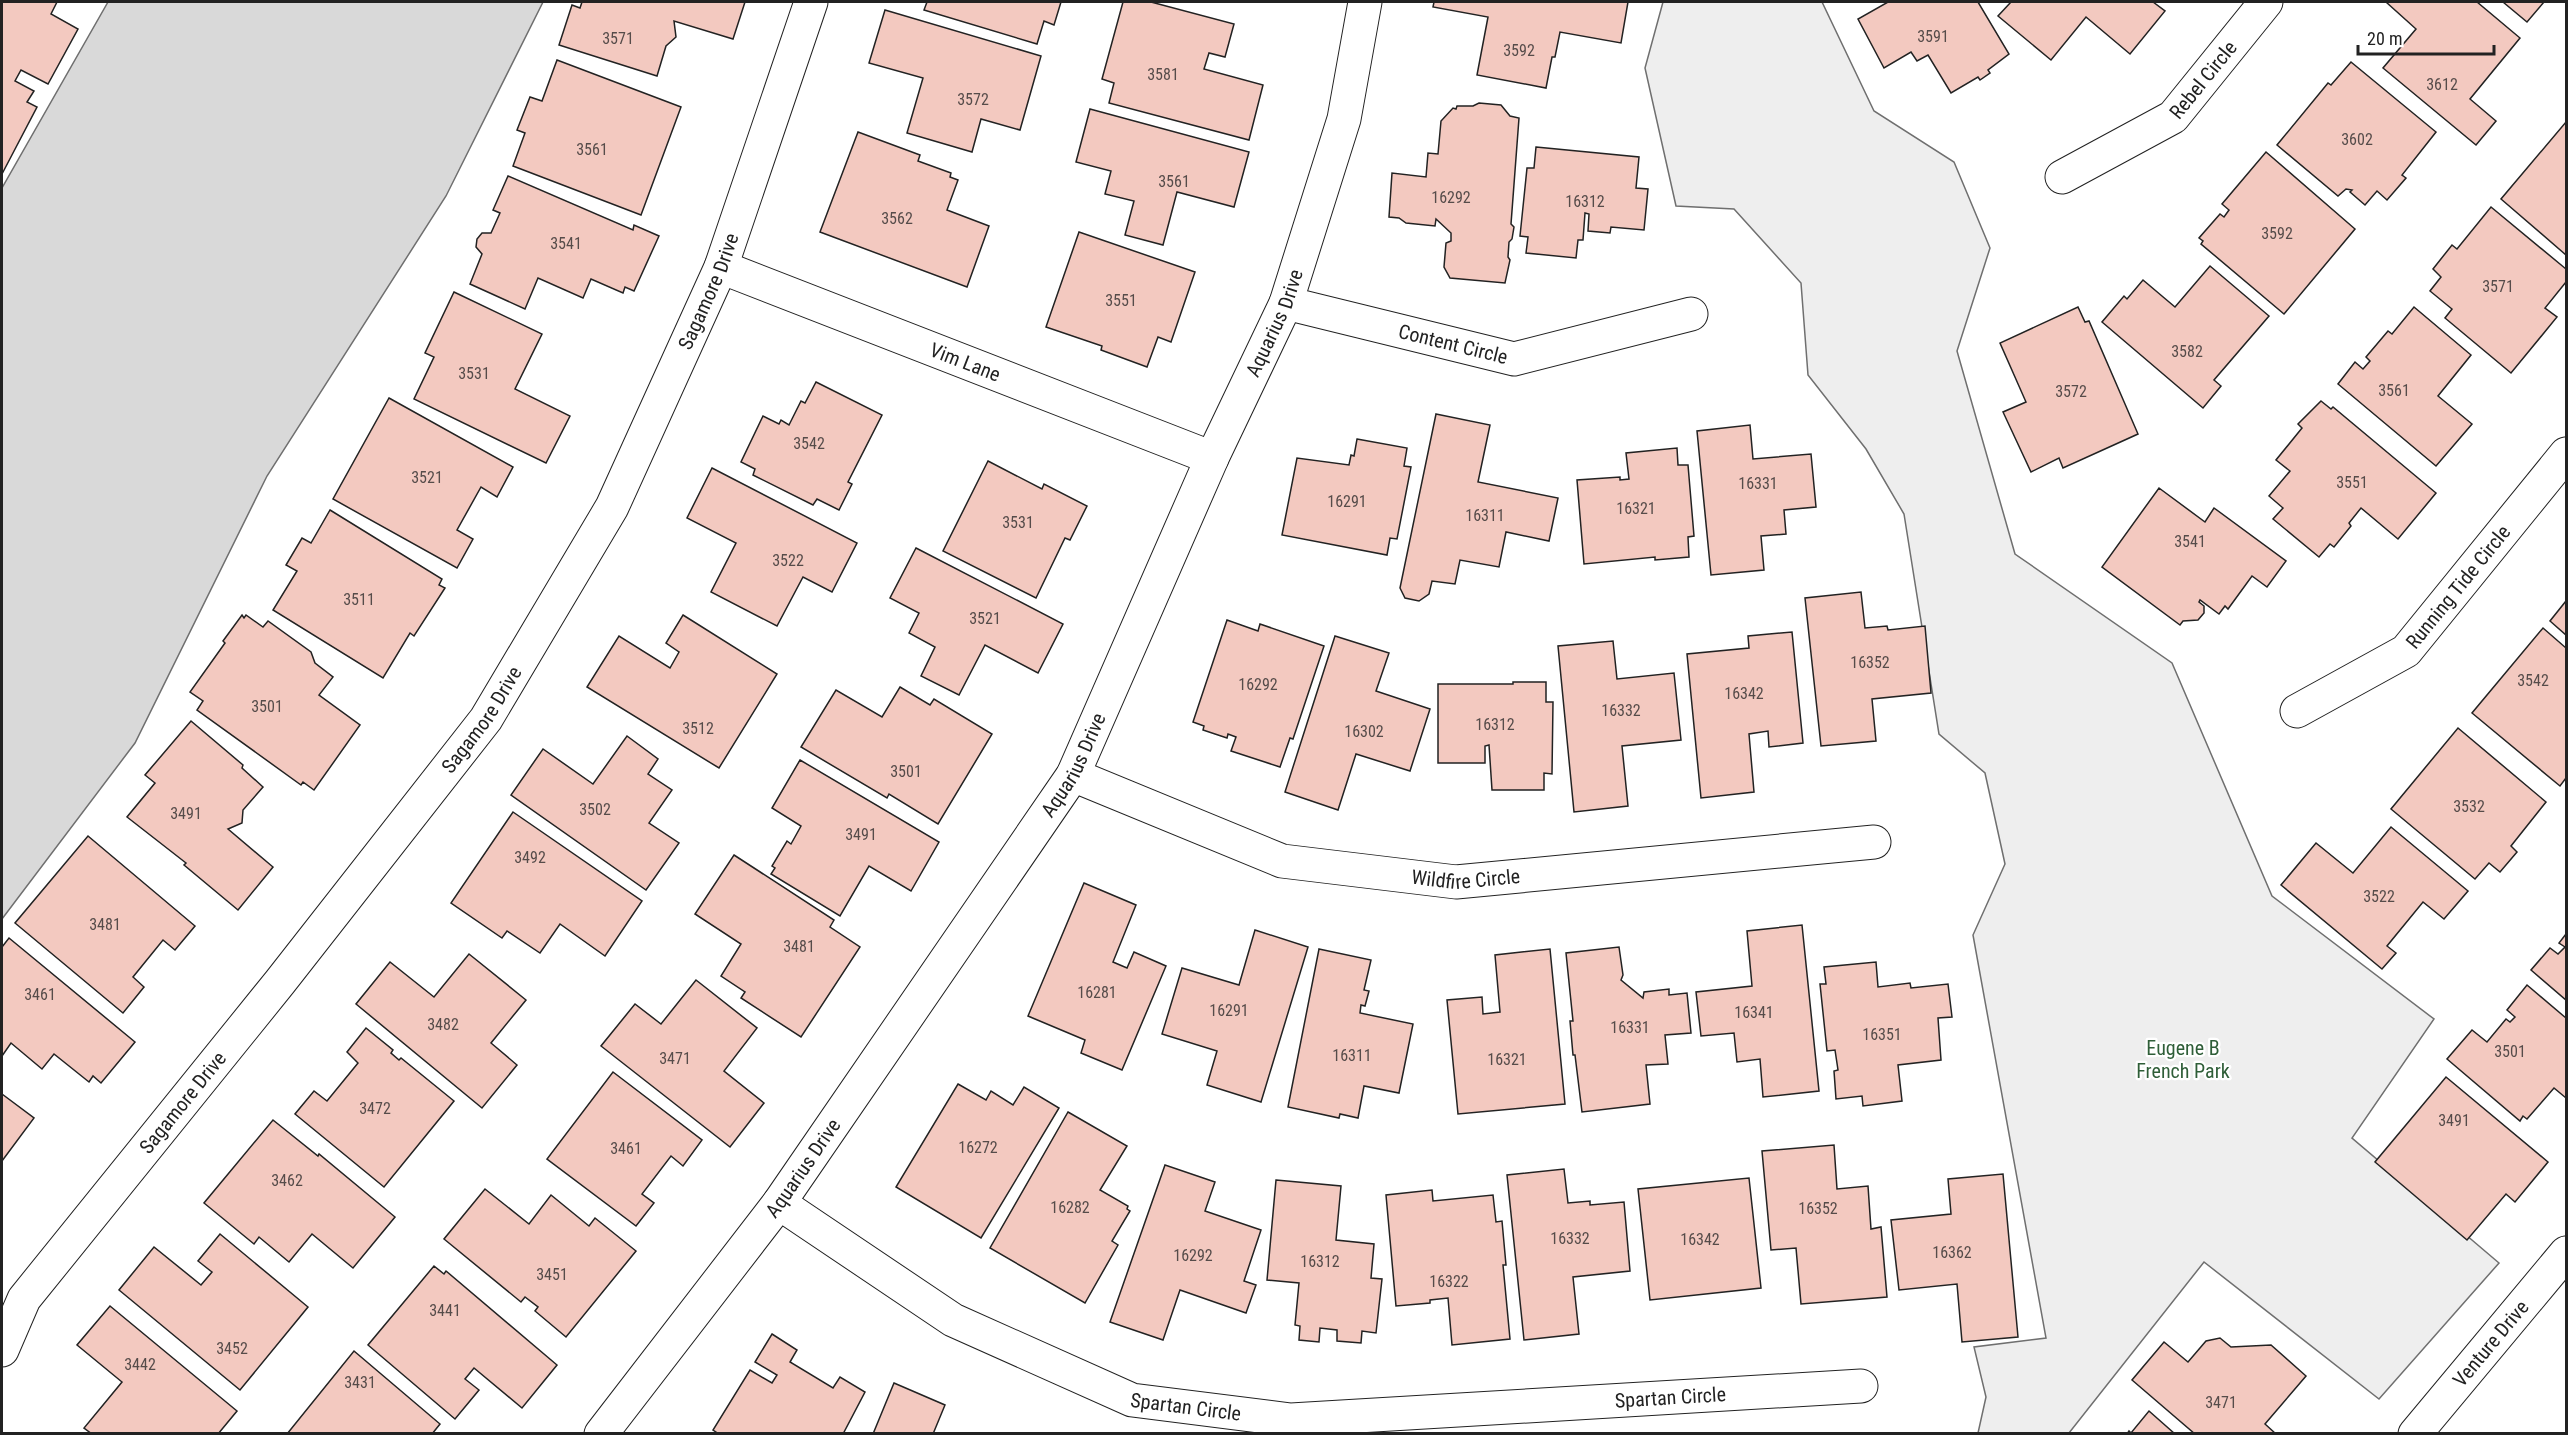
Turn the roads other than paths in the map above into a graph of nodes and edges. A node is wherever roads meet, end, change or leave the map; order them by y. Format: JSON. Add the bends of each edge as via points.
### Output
{"nodes":[{"id":1,"x":811,"y":2,"type":"edge"},
{"id":2,"x":1365,"y":2,"type":"edge"},
{"id":3,"x":2266,"y":2,"type":"edge"},
{"id":4,"x":2062,"y":177,"type":"dead end"},
{"id":5,"x":721,"y":267,"type":"junction"},
{"id":6,"x":1286,"y":303,"type":"junction"},
{"id":7,"x":1691,"y":314,"type":"dead end"},
{"id":8,"x":2566,"y":454,"type":"edge"},
{"id":9,"x":1212,"y":458,"type":"junction"},
{"id":10,"x":2297,"y":711,"type":"dead end"},
{"id":11,"x":1073,"y":775,"type":"junction"},
{"id":12,"x":1874,"y":842,"type":"dead end"},
{"id":13,"x":779,"y":1203,"type":"junction"},
{"id":14,"x":2566,"y":1253,"type":"edge"},
{"id":15,"x":2,"y":1350,"type":"edge"},
{"id":16,"x":1861,"y":1386,"type":"dead end"},
{"id":17,"x":1292,"y":1427,"type":"edge"},
{"id":18,"x":601,"y":1434,"type":"edge"},
{"id":19,"x":2415,"y":1434,"type":"edge"}],
"edges":[{"from":1,"to":5,"type":"street","name":"Sagamore Drive"},
{"from":2,"to":6,"type":"street","name":"Aquarius Drive","via":[[1344,118]]},
{"from":3,"to":4,"type":"street","name":"Rebel Circle","via":[[2173,117]]},
{"from":5,"to":9,"type":"street","name":"Vim Lane"},
{"from":5,"to":15,"type":"street","name":"Sagamore Drive","via":[[612,507],[486,719],[24,1299]]},
{"from":6,"to":7,"type":"street","name":"Content Circle","via":[[1514,359]]},
{"from":6,"to":9,"type":"street","name":"Aquarius Drive"},
{"from":8,"to":10,"type":"street","name":"Running Tide Circle","via":[[2406,651]]},
{"from":9,"to":11,"type":"street","name":"Aquarius Drive"},
{"from":11,"to":12,"type":"street","name":"Wildfire Circle","via":[[1282,861],[1456,882]]},
{"from":11,"to":13,"type":"street","name":"Aquarius Drive"},
{"from":13,"to":17,"type":"street","name":"Spartan Circle","via":[[953,1320],[1132,1400]]},
{"from":13,"to":18,"type":"street","name":"Aquarius Drive"},
{"from":14,"to":19,"type":"street","name":"Venture Drive"},
{"from":16,"to":17,"type":"street","name":"Spartan Circle"}]}
